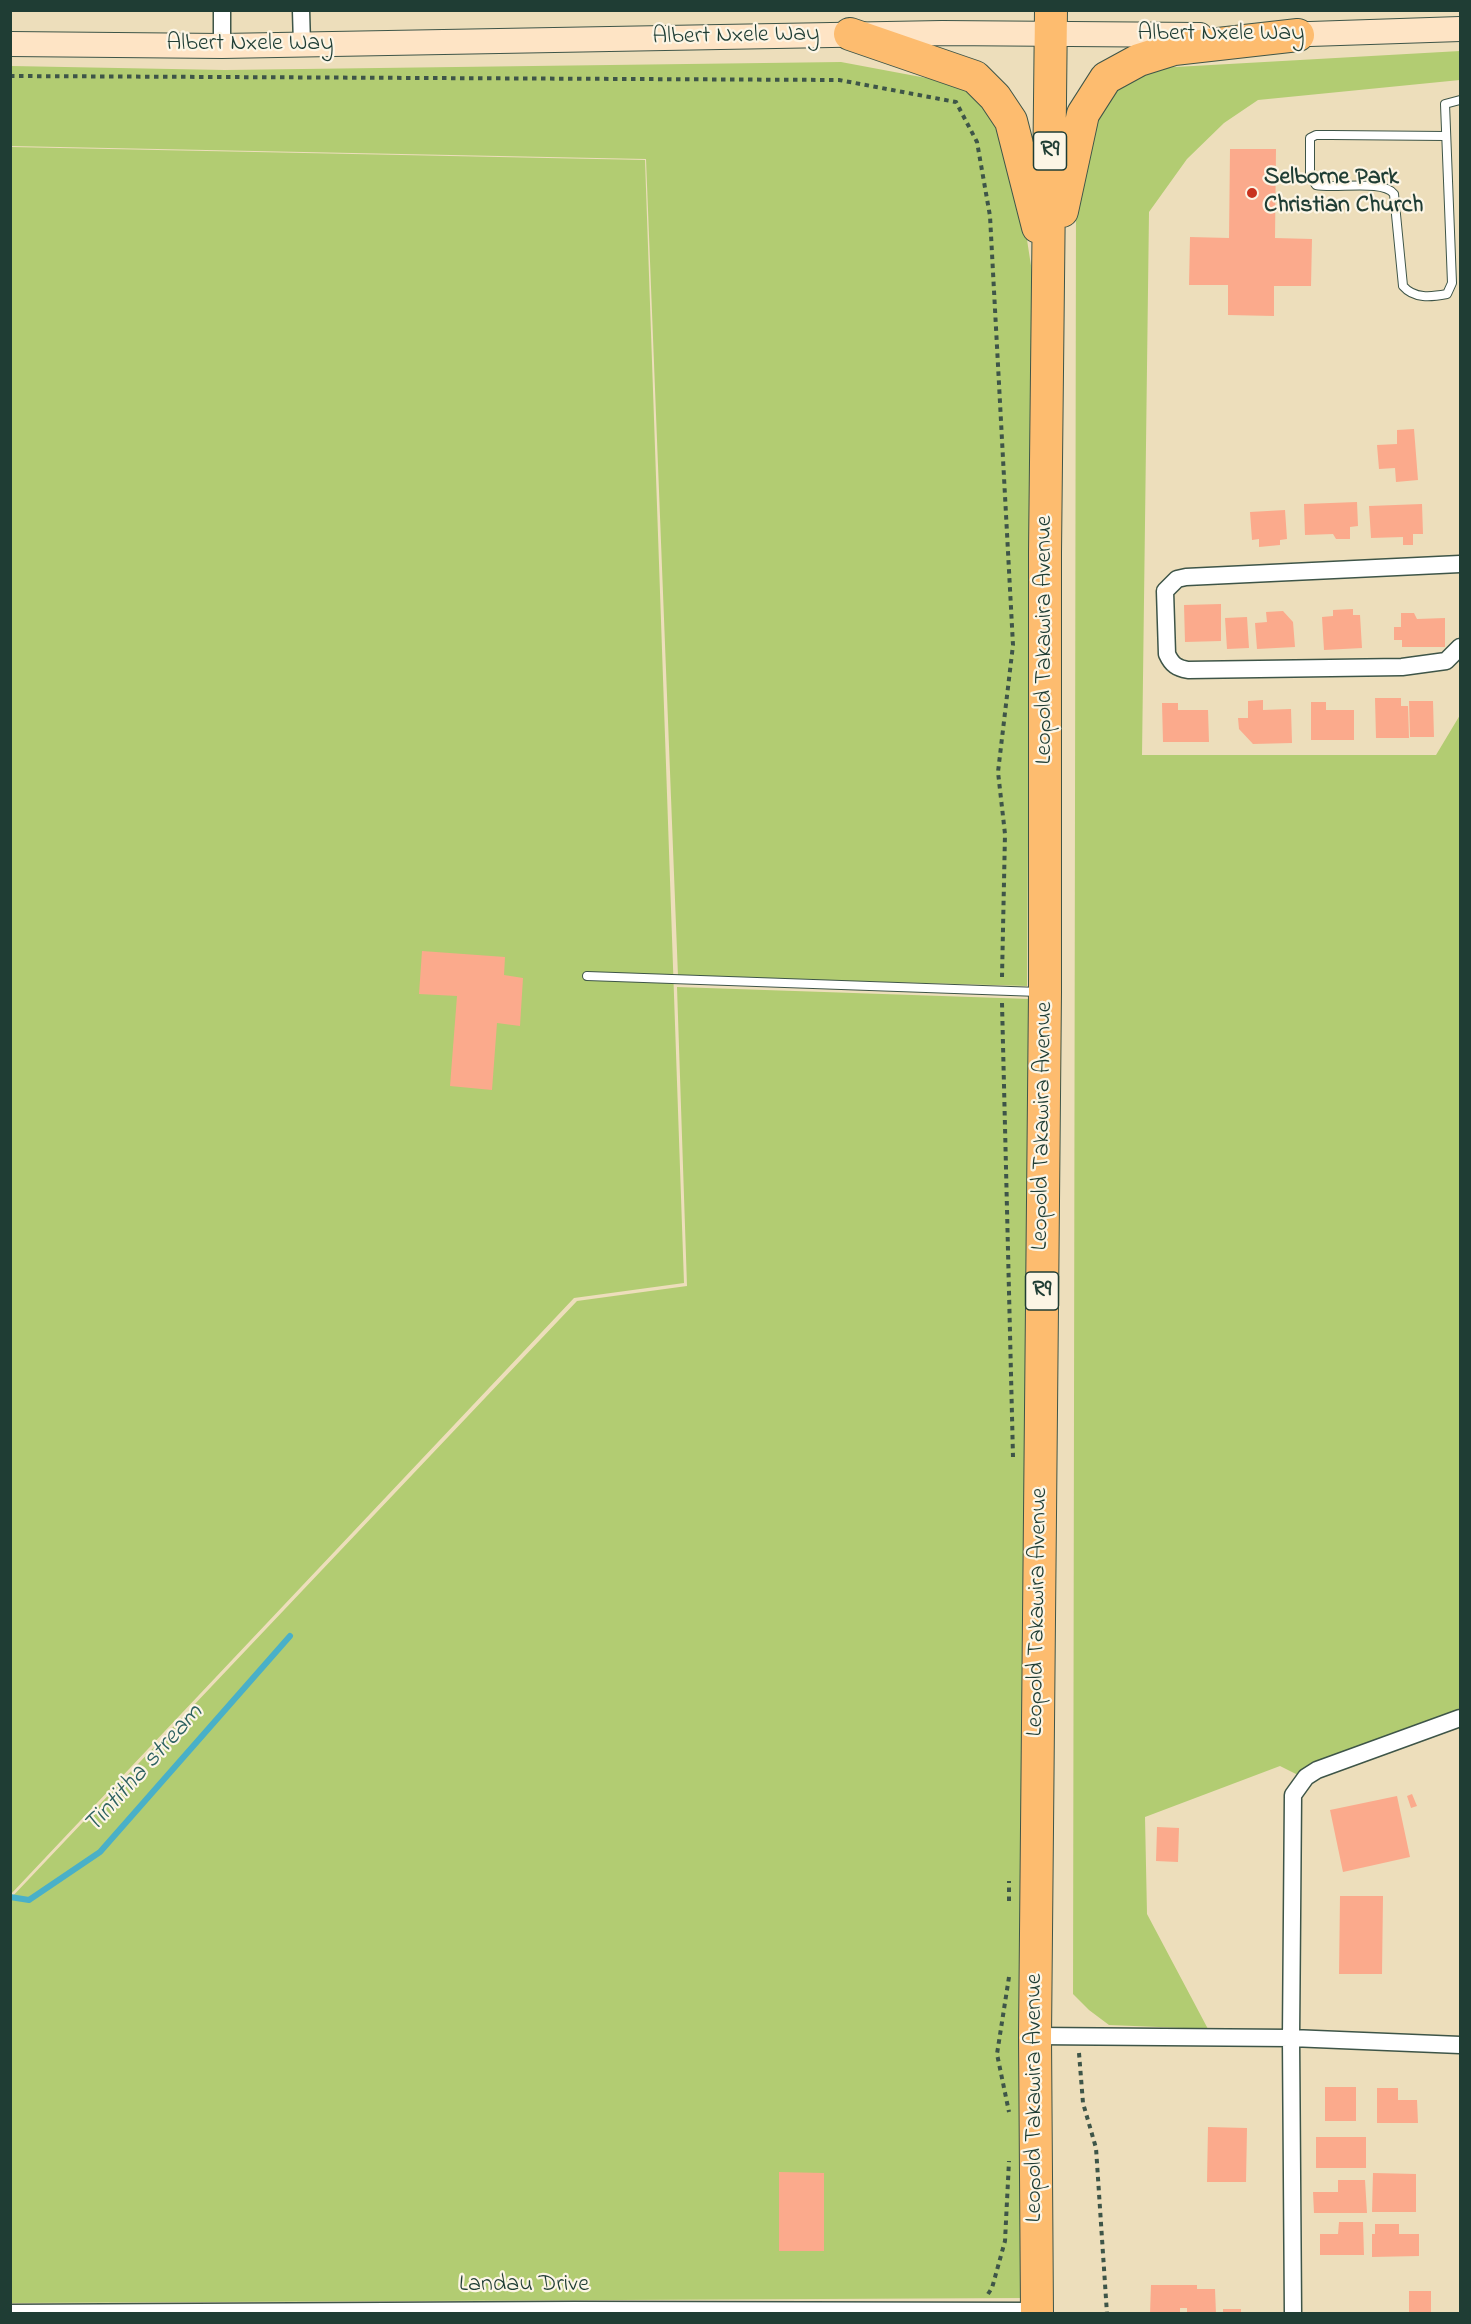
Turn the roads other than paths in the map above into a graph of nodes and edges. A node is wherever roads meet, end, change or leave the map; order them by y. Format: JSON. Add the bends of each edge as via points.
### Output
{"nodes":[{"id":1,"x":222,"y":10,"type":"edge"},
{"id":2,"x":301,"y":10,"type":"edge"},
{"id":3,"x":1051,"y":22,"type":"edge"},
{"id":4,"x":1461,"y":29,"type":"edge"},
{"id":5,"x":850,"y":34,"type":"junction"},
{"id":6,"x":1298,"y":35,"type":"junction"},
{"id":7,"x":10,"y":44,"type":"edge"},
{"id":8,"x":302,"y":45,"type":"junction"},
{"id":9,"x":222,"y":46,"type":"junction"},
{"id":10,"x":1461,"y":100,"type":"edge"},
{"id":11,"x":1445,"y":136,"type":"junction"},
{"id":12,"x":1049,"y":268,"type":"junction"},
{"id":13,"x":1461,"y":564,"type":"edge"},
{"id":14,"x":1461,"y":647,"type":"edge"},
{"id":15,"x":587,"y":976,"type":"dead end"},
{"id":16,"x":1046,"y":992,"type":"junction"},
{"id":17,"x":1461,"y":1718,"type":"edge"},
{"id":18,"x":1035,"y":2036,"type":"junction"},
{"id":19,"x":1291,"y":2038,"type":"junction"},
{"id":20,"x":1461,"y":2045,"type":"edge"},
{"id":21,"x":574,"y":2312,"type":"edge"},
{"id":22,"x":974,"y":2312,"type":"edge"},
{"id":23,"x":1037,"y":2312,"type":"edge"},
{"id":24,"x":10,"y":2313,"type":"edge"},
{"id":25,"x":952,"y":2313,"type":"edge"},
{"id":26,"x":1293,"y":2313,"type":"edge"}],
"edges":[{"from":1,"to":9,"type":"street"},
{"from":2,"to":8,"type":"street"},
{"from":3,"to":5,"type":"main road","name":"Albert Nxele Way"},
{"from":3,"to":6,"type":"main road","name":"Albert Nxele Way"},
{"from":3,"to":12,"type":"highway","name":"Leopold Takawira Avenue","number":"R9"},
{"from":4,"to":6,"type":"main road","name":"Albert Nxele Way"},
{"from":5,"to":8,"type":"main road","name":"Albert Nxele Way"},
{"from":5,"to":12,"type":"highway","via":[[975,77],[995,97],[1011,121]]},
{"from":6,"to":12,"type":"highway","via":[[1174,50],[1139,60],[1106,78],[1083,114]]},
{"from":7,"to":9,"type":"main road","name":"Albert Nxele Way"},
{"from":8,"to":9,"type":"main road","name":"Albert Nxele Way"},
{"from":10,"to":11,"type":"lane","via":[[1444,104]]},
{"from":11,"to":11,"type":"lane","via":[[1310,138],[1310,176],[1316,185],[1380,186],[1394,194],[1403,286],[1418,296],[1447,294],[1452,283]]},
{"from":12,"to":16,"type":"highway","name":"Leopold Takawira Avenue","number":"R9"},
{"from":13,"to":14,"type":"street","via":[[1186,577],[1177,579],[1165,591],[1167,654],[1178,669],[1401,667],[1446,661]]},
{"from":15,"to":16,"type":"lane"},
{"from":16,"to":18,"type":"highway","name":"Leopold Takawira Avenue","number":"R9"},
{"from":17,"to":19,"type":"street","via":[[1317,1770],[1306,1777],[1293,1795]]},
{"from":18,"to":19,"type":"street"},
{"from":18,"to":23,"type":"highway","name":"Leopold Takawira Avenue","number":"R9"},
{"from":19,"to":20,"type":"street"},
{"from":19,"to":26,"type":"street"},
{"from":21,"to":24,"type":"street","name":"Landau Drive"},
{"from":21,"to":25,"type":"street","name":"Landau Drive"},
{"from":22,"to":23,"type":"street","name":"Landau Drive"},
{"from":22,"to":25,"type":"street","name":"Landau Drive"}]}
